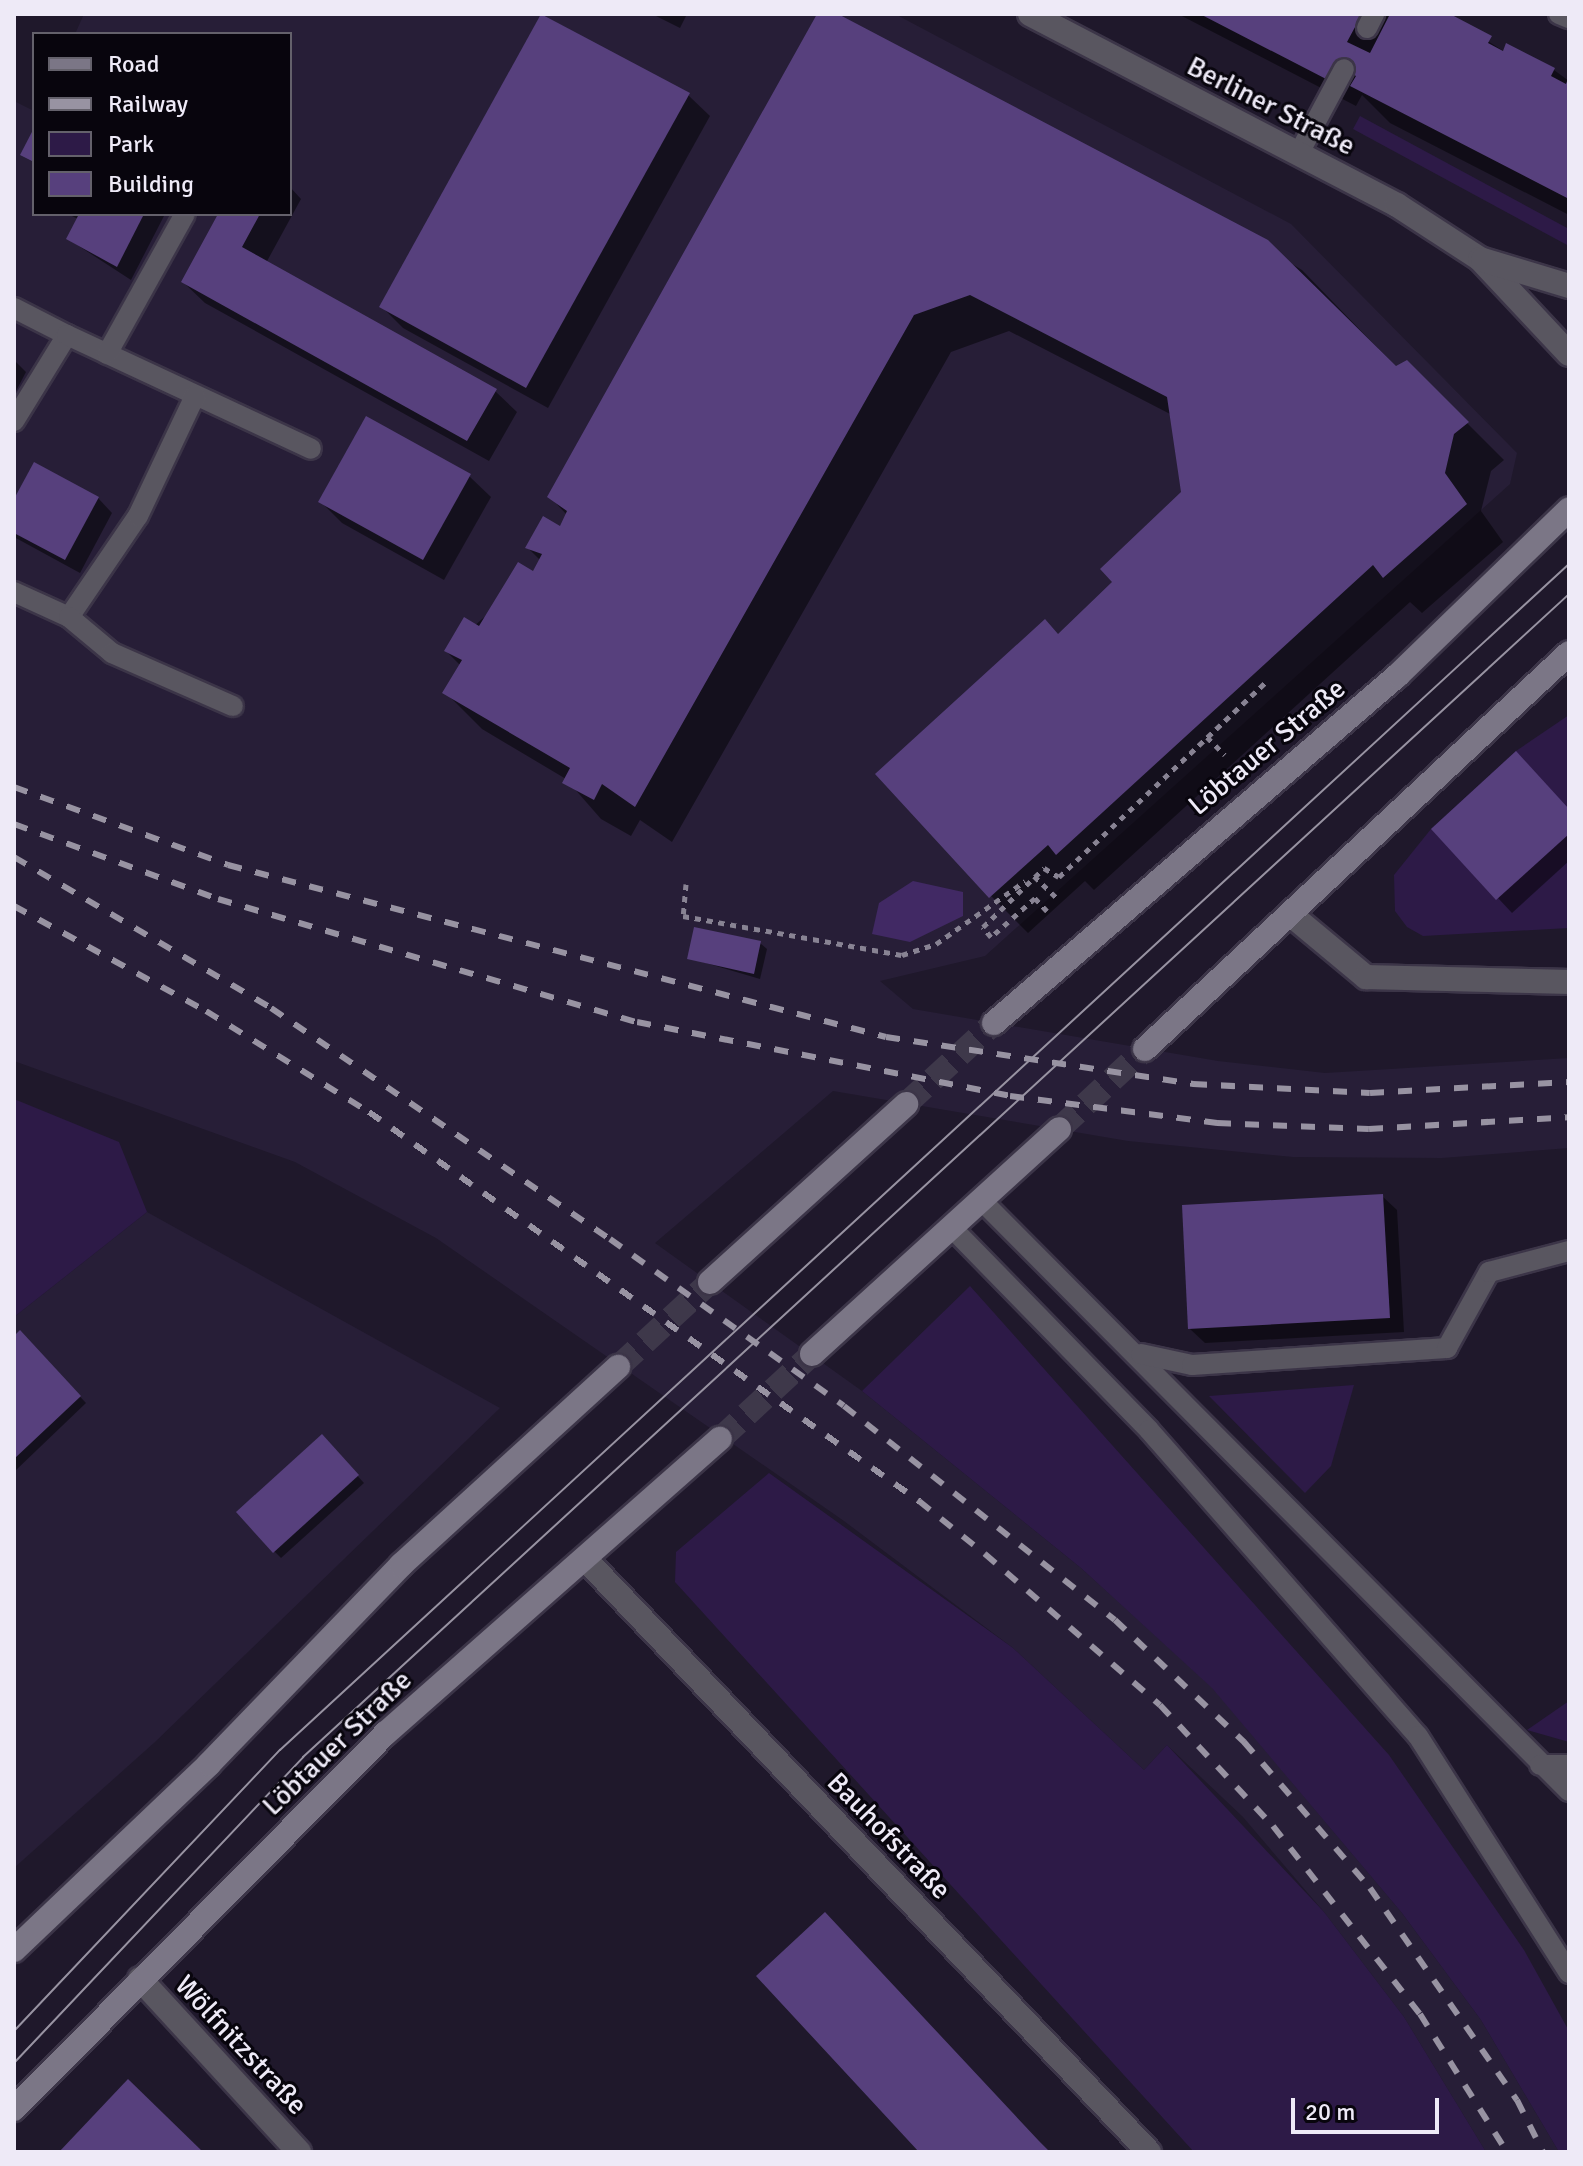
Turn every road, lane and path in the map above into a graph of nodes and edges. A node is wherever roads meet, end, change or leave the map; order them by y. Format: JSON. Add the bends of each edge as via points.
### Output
{"nodes":[{"id":1,"x":1030,"y":14,"type":"edge"},
{"id":2,"x":1559,"y":14,"type":"edge"},
{"id":3,"x":1569,"y":18,"type":"edge"},
{"id":4,"x":1344,"y":69,"type":"dead end"},
{"id":5,"x":1299,"y":153,"type":"junction"},
{"id":6,"x":184,"y":216,"type":"edge"},
{"id":7,"x":1480,"y":259,"type":"junction"},
{"id":8,"x":1569,"y":286,"type":"edge"},
{"id":9,"x":14,"y":308,"type":"edge"},
{"id":10,"x":67,"y":335,"type":"junction"},
{"id":11,"x":107,"y":354,"type":"junction"},
{"id":12,"x":1569,"y":354,"type":"edge"},
{"id":13,"x":195,"y":396,"type":"junction"},
{"id":14,"x":14,"y":421,"type":"edge"},
{"id":15,"x":311,"y":449,"type":"dead end"},
{"id":16,"x":1569,"y":509,"type":"edge"},
{"id":17,"x":14,"y":592,"type":"edge"},
{"id":18,"x":69,"y":617,"type":"junction"},
{"id":19,"x":1565,"y":665,"type":"edge"},
{"id":20,"x":1265,"y":683,"type":"dead end"},
{"id":21,"x":233,"y":706,"type":"dead end"},
{"id":22,"x":1207,"y":737,"type":"junction"},
{"id":23,"x":1225,"y":755,"type":"dead end"},
{"id":24,"x":1036,"y":875,"type":"junction"},
{"id":25,"x":686,"y":884,"type":"dead end"},
{"id":26,"x":1059,"y":900,"type":"dead end"},
{"id":27,"x":1047,"y":911,"type":"dead end"},
{"id":28,"x":1290,"y":914,"type":"junction"},
{"id":29,"x":1569,"y":982,"type":"edge"},
{"id":30,"x":994,"y":1023,"type":"tunnel mouth"},
{"id":31,"x":1145,"y":1049,"type":"tunnel mouth"},
{"id":32,"x":906,"y":1104,"type":"tunnel mouth"},
{"id":33,"x":1059,"y":1129,"type":"tunnel mouth"},
{"id":34,"x":981,"y":1200,"type":"junction"},
{"id":35,"x":952,"y":1228,"type":"junction"},
{"id":36,"x":1569,"y":1251,"type":"edge"},
{"id":37,"x":710,"y":1282,"type":"tunnel mouth"},
{"id":38,"x":812,"y":1354,"type":"tunnel mouth"},
{"id":39,"x":1141,"y":1354,"type":"junction"},
{"id":40,"x":618,"y":1367,"type":"tunnel mouth"},
{"id":41,"x":720,"y":1439,"type":"tunnel mouth"},
{"id":42,"x":586,"y":1560,"type":"junction"},
{"id":43,"x":1540,"y":1765,"type":"junction"},
{"id":44,"x":1569,"y":1765,"type":"edge"},
{"id":45,"x":1569,"y":1791,"type":"edge"},
{"id":46,"x":14,"y":1950,"type":"edge"},
{"id":47,"x":1569,"y":1973,"type":"edge"},
{"id":48,"x":140,"y":1979,"type":"junction"},
{"id":49,"x":14,"y":2109,"type":"edge"},
{"id":50,"x":299,"y":2152,"type":"edge"},
{"id":51,"x":1149,"y":2152,"type":"edge"}],
"edges":[{"from":1,"to":5,"type":"street","name":"Berliner Straße"},
{"from":2,"to":3,"type":"lane"},
{"from":4,"to":5,"type":"lane"},
{"from":5,"to":7,"type":"street","name":"Berliner Straße"},
{"from":6,"to":11,"type":"lane"},
{"from":7,"to":8,"type":"street","name":"Berliner Straße"},
{"from":7,"to":12,"type":"street","name":"Berliner Straße"},
{"from":9,"to":10,"type":"lane"},
{"from":10,"to":11,"type":"lane"},
{"from":10,"to":14,"type":"lane"},
{"from":11,"to":13,"type":"lane"},
{"from":13,"to":15,"type":"lane"},
{"from":13,"to":18,"type":"lane","via":[[138,516]]},
{"from":16,"to":30,"type":"main road","name":"Löbtauer Straße","via":[[1398,675]]},
{"from":17,"to":18,"type":"lane"},
{"from":18,"to":21,"type":"lane","via":[[112,653]]},
{"from":19,"to":28,"type":"main road"},
{"from":20,"to":22,"type":"path"},
{"from":22,"to":23,"type":"path"},
{"from":22,"to":24,"type":"path","via":[[1059,877],[1044,868]]},
{"from":24,"to":25,"type":"path","via":[[936,944],[902,955],[683,916]]},
{"from":24,"to":26,"type":"path"},
{"from":24,"to":27,"type":"path","via":[[983,927],[991,937],[1035,898]]},
{"from":28,"to":29,"type":"street","via":[[1366,977]]},
{"from":28,"to":31,"type":"main road"},
{"from":32,"to":37,"type":"main road"},
{"from":33,"to":34,"type":"main road"},
{"from":34,"to":35,"type":"main road"},
{"from":34,"to":39,"type":"lane"},
{"from":35,"to":38,"type":"main road"},
{"from":35,"to":47,"type":"lane","via":[[1149,1430],[1418,1736]]},
{"from":36,"to":39,"type":"lane","via":[[1489,1272],[1447,1348],[1192,1365]]},
{"from":39,"to":43,"type":"lane"},
{"from":40,"to":46,"type":"main road","via":[[401,1565],[209,1764]]},
{"from":41,"to":42,"type":"main road","name":"Löbtauer Straße"},
{"from":42,"to":48,"type":"main road","name":"Löbtauer Straße","via":[[386,1733]]},
{"from":42,"to":51,"type":"street","name":"Bauhofstraße"},
{"from":43,"to":44,"type":"lane"},
{"from":43,"to":45,"type":"lane"},
{"from":48,"to":49,"type":"main road","name":"Löbtauer Straße"},
{"from":48,"to":50,"type":"street","name":"Wölfnitzstraße"}]}
